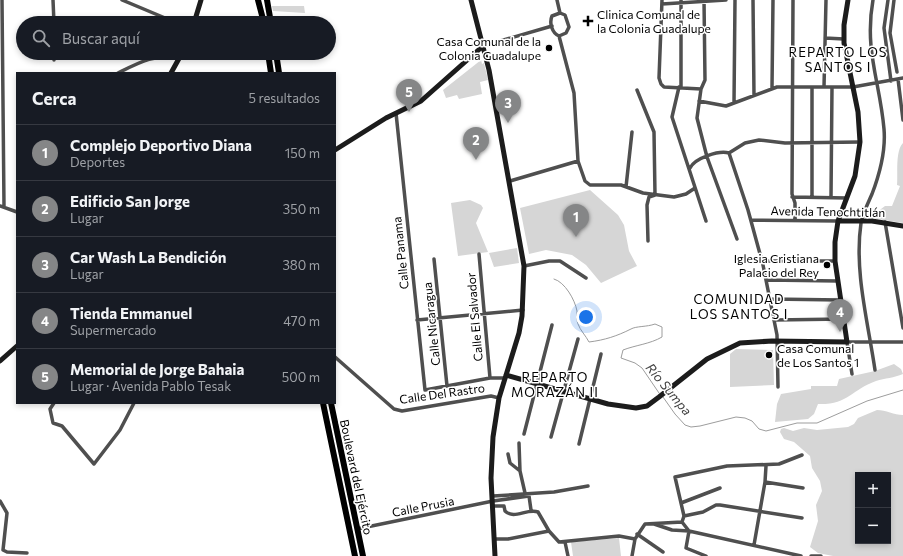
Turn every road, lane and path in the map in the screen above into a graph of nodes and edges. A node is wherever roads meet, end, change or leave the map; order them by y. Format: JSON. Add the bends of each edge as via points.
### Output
{"nodes":[{"id":1,"x":2,"y":0,"type":"edge"},
{"id":2,"x":53,"y":0,"type":"edge"},
{"id":3,"x":122,"y":0,"type":"edge"},
{"id":4,"x":201,"y":0,"type":"edge"},
{"id":5,"x":260,"y":0,"type":"edge"},
{"id":6,"x":268,"y":0,"type":"edge"},
{"id":7,"x":471,"y":0,"type":"edge"},
{"id":8,"x":557,"y":0,"type":"edge"},
{"id":9,"x":726,"y":0,"type":"edge"},
{"id":10,"x":735,"y":0,"type":"edge"},
{"id":11,"x":754,"y":0,"type":"edge"},
{"id":12,"x":773,"y":0,"type":"edge"},
{"id":13,"x":793,"y":0,"type":"edge"},
{"id":14,"x":826,"y":0,"type":"edge"},
{"id":15,"x":848,"y":0,"type":"edge"},
{"id":16,"x":872,"y":0,"type":"edge"},
{"id":17,"x":888,"y":0,"type":"edge"},
{"id":18,"x":894,"y":0,"type":"edge"},
{"id":19,"x":704,"y":1,"type":"edge"},
{"id":20,"x":662,"y":2,"type":"edge"},
{"id":21,"x":681,"y":2,"type":"edge"},
{"id":22,"x":560,"y":13,"type":"junction"},
{"id":23,"x":54,"y":16,"type":"edge"},
{"id":24,"x":161,"y":16,"type":"edge"},
{"id":25,"x":196,"y":16,"type":"edge"},
{"id":26,"x":263,"y":16,"type":"edge"},
{"id":27,"x":270,"y":16,"type":"edge"},
{"id":28,"x":552,"y":26,"type":"junction"},
{"id":29,"x":559,"y":36,"type":"junction"},
{"id":30,"x":825,"y":38,"type":"junction"},
{"id":31,"x":844,"y":39,"type":"junction"},
{"id":32,"x":483,"y":46,"type":"junction"},
{"id":33,"x":147,"y":60,"type":"edge"},
{"id":34,"x":178,"y":60,"type":"edge"},
{"id":35,"x":269,"y":60,"type":"edge"},
{"id":36,"x":277,"y":60,"type":"edge"},
{"id":37,"x":120,"y":72,"type":"edge"},
{"id":38,"x":172,"y":72,"type":"edge"},
{"id":39,"x":271,"y":72,"type":"edge"},
{"id":40,"x":279,"y":72,"type":"edge"},
{"id":41,"x":896,"y":72,"type":"dead end"},
{"id":42,"x":903,"y":78,"type":"edge"},
{"id":43,"x":898,"y":79,"type":"junction"},
{"id":44,"x":891,"y":81,"type":"junction"},
{"id":45,"x":876,"y":83,"type":"junction"},
{"id":46,"x":680,"y":87,"type":"junction"},
{"id":47,"x":792,"y":87,"type":"junction"},
{"id":48,"x":812,"y":87,"type":"junction"},
{"id":49,"x":824,"y":87,"type":"junction"},
{"id":50,"x":832,"y":87,"type":"junction"},
{"id":51,"x":853,"y":87,"type":"junction"},
{"id":52,"x":772,"y":88,"type":"junction"},
{"id":53,"x":701,"y":89,"type":"junction"},
{"id":54,"x":637,"y":90,"type":"dead end"},
{"id":55,"x":754,"y":95,"type":"junction"},
{"id":56,"x":698,"y":102,"type":"junction"},
{"id":57,"x":734,"y":103,"type":"junction"},
{"id":58,"x":396,"y":113,"type":"junction"},
{"id":59,"x":903,"y":120,"type":"edge"},
{"id":60,"x":632,"y":132,"type":"dead end"},
{"id":61,"x":812,"y":142,"type":"junction"},
{"id":62,"x":831,"y":142,"type":"junction"},
{"id":63,"x":860,"y":142,"type":"junction"},
{"id":64,"x":793,"y":143,"type":"junction"},
{"id":65,"x":336,"y":149,"type":"edge"},
{"id":66,"x":729,"y":153,"type":"junction"},
{"id":67,"x":707,"y":157,"type":"junction"},
{"id":68,"x":578,"y":161,"type":"junction"},
{"id":69,"x":690,"y":168,"type":"junction"},
{"id":70,"x":510,"y":181,"type":"junction"},
{"id":71,"x":626,"y":187,"type":"junction"},
{"id":72,"x":695,"y":188,"type":"junction"},
{"id":73,"x":655,"y":195,"type":"junction"},
{"id":74,"x":792,"y":197,"type":"junction"},
{"id":75,"x":812,"y":197,"type":"junction"},
{"id":76,"x":830,"y":198,"type":"junction"},
{"id":77,"x":847,"y":198,"type":"junction"},
{"id":78,"x":2,"y":206,"type":"edge"},
{"id":79,"x":16,"y":212,"type":"edge"},
{"id":80,"x":751,"y":220,"type":"junction"},
{"id":81,"x":706,"y":221,"type":"dead end"},
{"id":82,"x":795,"y":221,"type":"junction"},
{"id":83,"x":838,"y":221,"type":"junction"},
{"id":84,"x":862,"y":221,"type":"junction"},
{"id":85,"x":885,"y":222,"type":"junction"},
{"id":86,"x":903,"y":226,"type":"edge"},
{"id":87,"x":737,"y":239,"type":"dead end"},
{"id":88,"x":648,"y":242,"type":"dead end"},
{"id":89,"x":478,"y":254,"type":"dead end"},
{"id":90,"x":761,"y":258,"type":"junction"},
{"id":91,"x":434,"y":259,"type":"dead end"},
{"id":92,"x":835,"y":261,"type":"junction"},
{"id":93,"x":524,"y":266,"type":"junction"},
{"id":94,"x":586,"y":278,"type":"dead end"},
{"id":95,"x":766,"y":280,"type":"junction"},
{"id":96,"x":838,"y":281,"type":"junction"},
{"id":97,"x":770,"y":299,"type":"junction"},
{"id":98,"x":841,"y":300,"type":"junction"},
{"id":99,"x":523,"y":310,"type":"junction"},
{"id":100,"x":484,"y":314,"type":"junction"},
{"id":101,"x":440,"y":318,"type":"junction"},
{"id":102,"x":417,"y":320,"type":"junction"},
{"id":103,"x":774,"y":320,"type":"junction"},
{"id":104,"x":844,"y":320,"type":"junction"},
{"id":105,"x":552,"y":325,"type":"dead end"},
{"id":106,"x":903,"y":328,"type":"edge"},
{"id":107,"x":578,"y":339,"type":"dead end"},
{"id":108,"x":778,"y":342,"type":"junction"},
{"id":109,"x":847,"y":342,"type":"junction"},
{"id":110,"x":871,"y":342,"type":"junction"},
{"id":111,"x":903,"y":342,"type":"edge"},
{"id":112,"x":16,"y":347,"type":"edge"},
{"id":113,"x":601,"y":354,"type":"dead end"},
{"id":114,"x":336,"y":358,"type":"edge"},
{"id":115,"x":0,"y":361,"type":"edge"},
{"id":116,"x":875,"y":370,"type":"dead end"},
{"id":117,"x":852,"y":374,"type":"dead end"},
{"id":118,"x":505,"y":376,"type":"junction"},
{"id":119,"x":490,"y":378,"type":"junction"},
{"id":120,"x":537,"y":382,"type":"junction"},
{"id":121,"x":447,"y":386,"type":"junction"},
{"id":122,"x":778,"y":388,"type":"dead end"},
{"id":123,"x":564,"y":390,"type":"junction"},
{"id":124,"x":499,"y":398,"type":"junction"},
{"id":125,"x":590,"y":398,"type":"junction"},
{"id":126,"x":53,"y":404,"type":"edge"},
{"id":127,"x":133,"y":404,"type":"edge"},
{"id":128,"x":323,"y":404,"type":"edge"},
{"id":129,"x":331,"y":404,"type":"edge"},
{"id":130,"x":524,"y":434,"type":"dead end"},
{"id":131,"x":551,"y":437,"type":"dead end"},
{"id":132,"x":520,"y":443,"type":"dead end"},
{"id":133,"x":579,"y":444,"type":"dead end"},
{"id":134,"x":508,"y":454,"type":"dead end"},
{"id":135,"x":802,"y":455,"type":"dead end"},
{"id":136,"x":766,"y":466,"type":"junction"},
{"id":137,"x":520,"y":471,"type":"junction"},
{"id":138,"x":766,"y":482,"type":"junction"},
{"id":139,"x":588,"y":486,"type":"dead end"},
{"id":140,"x":720,"y":488,"type":"dead end"},
{"id":141,"x":803,"y":488,"type":"dead end"},
{"id":142,"x":525,"y":493,"type":"junction"},
{"id":143,"x":503,"y":500,"type":"junction"},
{"id":144,"x":0,"y":501,"type":"edge"},
{"id":145,"x":493,"y":501,"type":"junction"},
{"id":146,"x":681,"y":503,"type":"junction"},
{"id":147,"x":504,"y":506,"type":"junction"},
{"id":148,"x":532,"y":510,"type":"junction"},
{"id":149,"x":758,"y":512,"type":"junction"},
{"id":150,"x":684,"y":516,"type":"junction"},
{"id":151,"x":802,"y":518,"type":"dead end"},
{"id":152,"x":682,"y":522,"type":"junction"},
{"id":153,"x":651,"y":523,"type":"junction"},
{"id":154,"x":357,"y":529,"type":"junction"},
{"id":155,"x":549,"y":531,"type":"junction"},
{"id":156,"x":689,"y":531,"type":"junction"},
{"id":157,"x":637,"y":534,"type":"junction"},
{"id":158,"x":495,"y":539,"type":"junction"},
{"id":159,"x":635,"y":539,"type":"junction"},
{"id":160,"x":565,"y":542,"type":"junction"},
{"id":161,"x":754,"y":545,"type":"junction"},
{"id":162,"x":663,"y":552,"type":"dead end"},
{"id":163,"x":27,"y":553,"type":"dead end"},
{"id":164,"x":355,"y":556,"type":"edge"},
{"id":165,"x":363,"y":556,"type":"edge"},
{"id":166,"x":495,"y":556,"type":"edge"},
{"id":167,"x":568,"y":556,"type":"edge"},
{"id":168,"x":632,"y":556,"type":"edge"},
{"id":169,"x":706,"y":556,"type":"edge"},
{"id":170,"x":801,"y":556,"type":"edge"},
{"id":171,"x":811,"y":556,"type":"edge"},
{"id":172,"x":821,"y":556,"type":"edge"}],
"edges":[{"from":1,"to":78,"type":"street"},
{"from":2,"to":23,"type":"street"},
{"from":3,"to":24,"type":"street"},
{"from":4,"to":25,"type":"street"},
{"from":5,"to":26,"type":"highway"},
{"from":6,"to":27,"type":"highway"},
{"from":7,"to":32,"type":"street"},
{"from":8,"to":22,"type":"street"},
{"from":9,"to":19,"type":"street"},
{"from":10,"to":57,"type":"street"},
{"from":11,"to":55,"type":"street"},
{"from":12,"to":52,"type":"street"},
{"from":13,"to":47,"type":"street"},
{"from":14,"to":30,"type":"street"},
{"from":15,"to":31,"type":"street"},
{"from":16,"to":45,"type":"street","via":[[869,32]]},
{"from":17,"to":44,"type":"street","via":[[884,28]]},
{"from":18,"to":41,"type":"street","via":[[890,33]]},
{"from":19,"to":21,"type":"street"},
{"from":19,"to":53,"type":"street","via":[[705,80]]},
{"from":20,"to":21,"type":"street"},
{"from":20,"to":46,"type":"street","via":[[659,78],[664,87]]},
{"from":21,"to":46,"type":"street"},
{"from":22,"to":28,"type":"street","via":[[552,16]]},
{"from":22,"to":29,"type":"street","via":[[566,16],[569,27],[567,32]]},
{"from":28,"to":29,"type":"street"},
{"from":28,"to":32,"type":"street"},
{"from":29,"to":68,"type":"street","via":[[575,98]]},
{"from":30,"to":31,"type":"street"},
{"from":30,"to":49,"type":"street"},
{"from":31,"to":51,"type":"street"},
{"from":32,"to":58,"type":"street","via":[[421,101]]},
{"from":32,"to":70,"type":"street","via":[[490,70]]},
{"from":33,"to":37,"type":"street"},
{"from":34,"to":38,"type":"street"},
{"from":35,"to":39,"type":"highway"},
{"from":36,"to":40,"type":"highway"},
{"from":42,"to":43,"type":"street"},
{"from":43,"to":44,"type":"street"},
{"from":43,"to":59,"type":"street"},
{"from":44,"to":45,"type":"street"},
{"from":45,"to":51,"type":"street"},
{"from":45,"to":84,"type":"street","via":[[884,129],[883,152],[879,175]]},
{"from":46,"to":53,"type":"street"},
{"from":46,"to":69,"type":"street","via":[[672,117]]},
{"from":47,"to":48,"type":"street"},
{"from":47,"to":52,"type":"street"},
{"from":47,"to":64,"type":"street"},
{"from":48,"to":49,"type":"street"},
{"from":48,"to":61,"type":"street"},
{"from":49,"to":50,"type":"street"},
{"from":50,"to":51,"type":"street"},
{"from":50,"to":62,"type":"street"},
{"from":51,"to":63,"type":"street"},
{"from":52,"to":55,"type":"street"},
{"from":53,"to":56,"type":"street"},
{"from":54,"to":73,"type":"street","via":[[654,132]]},
{"from":55,"to":57,"type":"street"},
{"from":56,"to":57,"type":"street","via":[[719,105]]},
{"from":56,"to":67,"type":"street","via":[[697,118]]},
{"from":58,"to":65,"type":"street"},
{"from":58,"to":102,"type":"street","name":"Calle Panama"},
{"from":60,"to":71,"type":"street"},
{"from":61,"to":62,"type":"street"},
{"from":61,"to":64,"type":"street"},
{"from":61,"to":75,"type":"street"},
{"from":62,"to":63,"type":"street"},
{"from":62,"to":76,"type":"street"},
{"from":63,"to":77,"type":"street","via":[[855,176]]},
{"from":64,"to":66,"type":"street","via":[[759,140],[745,143]]},
{"from":64,"to":74,"type":"street"},
{"from":66,"to":67,"type":"street"},
{"from":66,"to":80,"type":"street"},
{"from":67,"to":69,"type":"street","via":[[694,162]]},
{"from":67,"to":87,"type":"street"},
{"from":68,"to":70,"type":"street"},
{"from":68,"to":71,"type":"street","via":[[587,183]]},
{"from":69,"to":72,"type":"street"},
{"from":70,"to":93,"type":"street"},
{"from":71,"to":73,"type":"street"},
{"from":72,"to":73,"type":"street","via":[[680,196]]},
{"from":72,"to":81,"type":"street"},
{"from":73,"to":88,"type":"street","via":[[647,199]]},
{"from":74,"to":75,"type":"street"},
{"from":74,"to":82,"type":"street","via":[[795,203]]},
{"from":75,"to":76,"type":"street"},
{"from":76,"to":77,"type":"street"},
{"from":77,"to":83,"type":"street"},
{"from":78,"to":79,"type":"street"},
{"from":80,"to":82,"type":"street","name":"Avenida Tenochtitlán"},
{"from":80,"to":90,"type":"street"},
{"from":82,"to":83,"type":"street","name":"Avenida Tenochtitlán"},
{"from":83,"to":84,"type":"street","name":"Avenida Tenochtitlán"},
{"from":83,"to":92,"type":"street"},
{"from":84,"to":85,"type":"street","name":"Avenida Tenochtitlán"},
{"from":84,"to":110,"type":"street","via":[[858,248],[859,262]]},
{"from":85,"to":86,"type":"street","name":"Avenida Tenochtitlán"},
{"from":85,"to":106,"type":"street"},
{"from":89,"to":100,"type":"street","name":"Calle El Salvador"},
{"from":90,"to":92,"type":"street","via":[[768,262]]},
{"from":90,"to":95,"type":"street"},
{"from":91,"to":101,"type":"street","name":"Calle Nicaragua"},
{"from":92,"to":96,"type":"street"},
{"from":93,"to":94,"type":"street","via":[[560,261]]},
{"from":93,"to":99,"type":"street"},
{"from":95,"to":96,"type":"street"},
{"from":95,"to":97,"type":"street"},
{"from":96,"to":98,"type":"street"},
{"from":97,"to":98,"type":"street"},
{"from":97,"to":103,"type":"street"},
{"from":98,"to":104,"type":"street"},
{"from":99,"to":100,"type":"street"},
{"from":99,"to":118,"type":"street","via":[[519,333]]},
{"from":100,"to":101,"type":"street"},
{"from":100,"to":119,"type":"street","name":"Calle El Salvador"},
{"from":101,"to":102,"type":"street"},
{"from":101,"to":121,"type":"street","name":"Calle Nicaragua"},
{"from":102,"to":121,"type":"street","name":"Calle Panama","via":[[425,390]]},
{"from":103,"to":104,"type":"street"},
{"from":103,"to":108,"type":"street"},
{"from":104,"to":109,"type":"street"},
{"from":105,"to":120,"type":"street"},
{"from":107,"to":123,"type":"street"},
{"from":108,"to":109,"type":"street"},
{"from":108,"to":122,"type":"street"},
{"from":108,"to":125,"type":"street","via":[[750,341],[730,346],[707,359],[647,406],[636,408],[611,405]]},
{"from":109,"to":110,"type":"street"},
{"from":109,"to":117,"type":"street"},
{"from":110,"to":111,"type":"street"},
{"from":110,"to":116,"type":"street"},
{"from":112,"to":115,"type":"street"},
{"from":113,"to":125,"type":"street"},
{"from":114,"to":124,"type":"street","name":"Calle Del Rastro","via":[[394,409],[402,411],[492,396]]},
{"from":118,"to":119,"type":"street"},
{"from":118,"to":120,"type":"street"},
{"from":118,"to":124,"type":"street"},
{"from":119,"to":121,"type":"street"},
{"from":120,"to":123,"type":"street"},
{"from":120,"to":130,"type":"street"},
{"from":123,"to":125,"type":"street"},
{"from":123,"to":131,"type":"street"},
{"from":124,"to":145,"type":"street","via":[[492,449]]},
{"from":125,"to":133,"type":"street"},
{"from":126,"to":127,"type":"street","via":[[50,409],[53,422],[62,426],[94,464],[120,430]]},
{"from":128,"to":164,"type":"highway","name":"Boulevard del Ejército"},
{"from":129,"to":154,"type":"highway","name":"Boulevard del Ejército"},
{"from":132,"to":137,"type":"street"},
{"from":134,"to":137,"type":"street","via":[[510,463]]},
{"from":135,"to":136,"type":"street"},
{"from":136,"to":138,"type":"street"},
{"from":136,"to":146,"type":"street","via":[[727,466],[676,477]]},
{"from":137,"to":142,"type":"street"},
{"from":138,"to":141,"type":"street"},
{"from":138,"to":149,"type":"street"},
{"from":139,"to":142,"type":"street","via":[[554,492]]},
{"from":140,"to":146,"type":"street"},
{"from":142,"to":145,"type":"street"},
{"from":143,"to":145,"type":"street"},
{"from":143,"to":147,"type":"street"},
{"from":143,"to":148,"type":"street","via":[[529,496]]},
{"from":144,"to":163,"type":"street","via":[[7,513],[3,550]]},
{"from":145,"to":147,"type":"street"},
{"from":145,"to":154,"type":"street","name":"Calle Prusia"},
{"from":145,"to":158,"type":"street"},
{"from":146,"to":150,"type":"street"},
{"from":147,"to":148,"type":"street","via":[[509,514],[521,514]]},
{"from":148,"to":155,"type":"street","via":[[538,512]]},
{"from":149,"to":150,"type":"street","via":[[716,505],[703,512]]},
{"from":149,"to":151,"type":"street"},
{"from":149,"to":161,"type":"street"},
{"from":150,"to":152,"type":"street"},
{"from":152,"to":153,"type":"street"},
{"from":152,"to":156,"type":"street"},
{"from":153,"to":156,"type":"street","via":[[672,530]]},
{"from":153,"to":157,"type":"street","via":[[645,524]]},
{"from":154,"to":165,"type":"highway","name":"Boulevard del Ejército"},
{"from":155,"to":158,"type":"street"},
{"from":155,"to":160,"type":"street","via":[[557,541]]},
{"from":156,"to":161,"type":"street"},
{"from":156,"to":169,"type":"street","via":[[686,548]]},
{"from":157,"to":159,"type":"street"},
{"from":157,"to":162,"type":"street"},
{"from":158,"to":166,"type":"street"},
{"from":159,"to":160,"type":"street","via":[[619,536]]},
{"from":159,"to":168,"type":"street"},
{"from":160,"to":167,"type":"street"},
{"from":161,"to":170,"type":"street"},
{"from":171,"to":172,"type":"street"}]}
